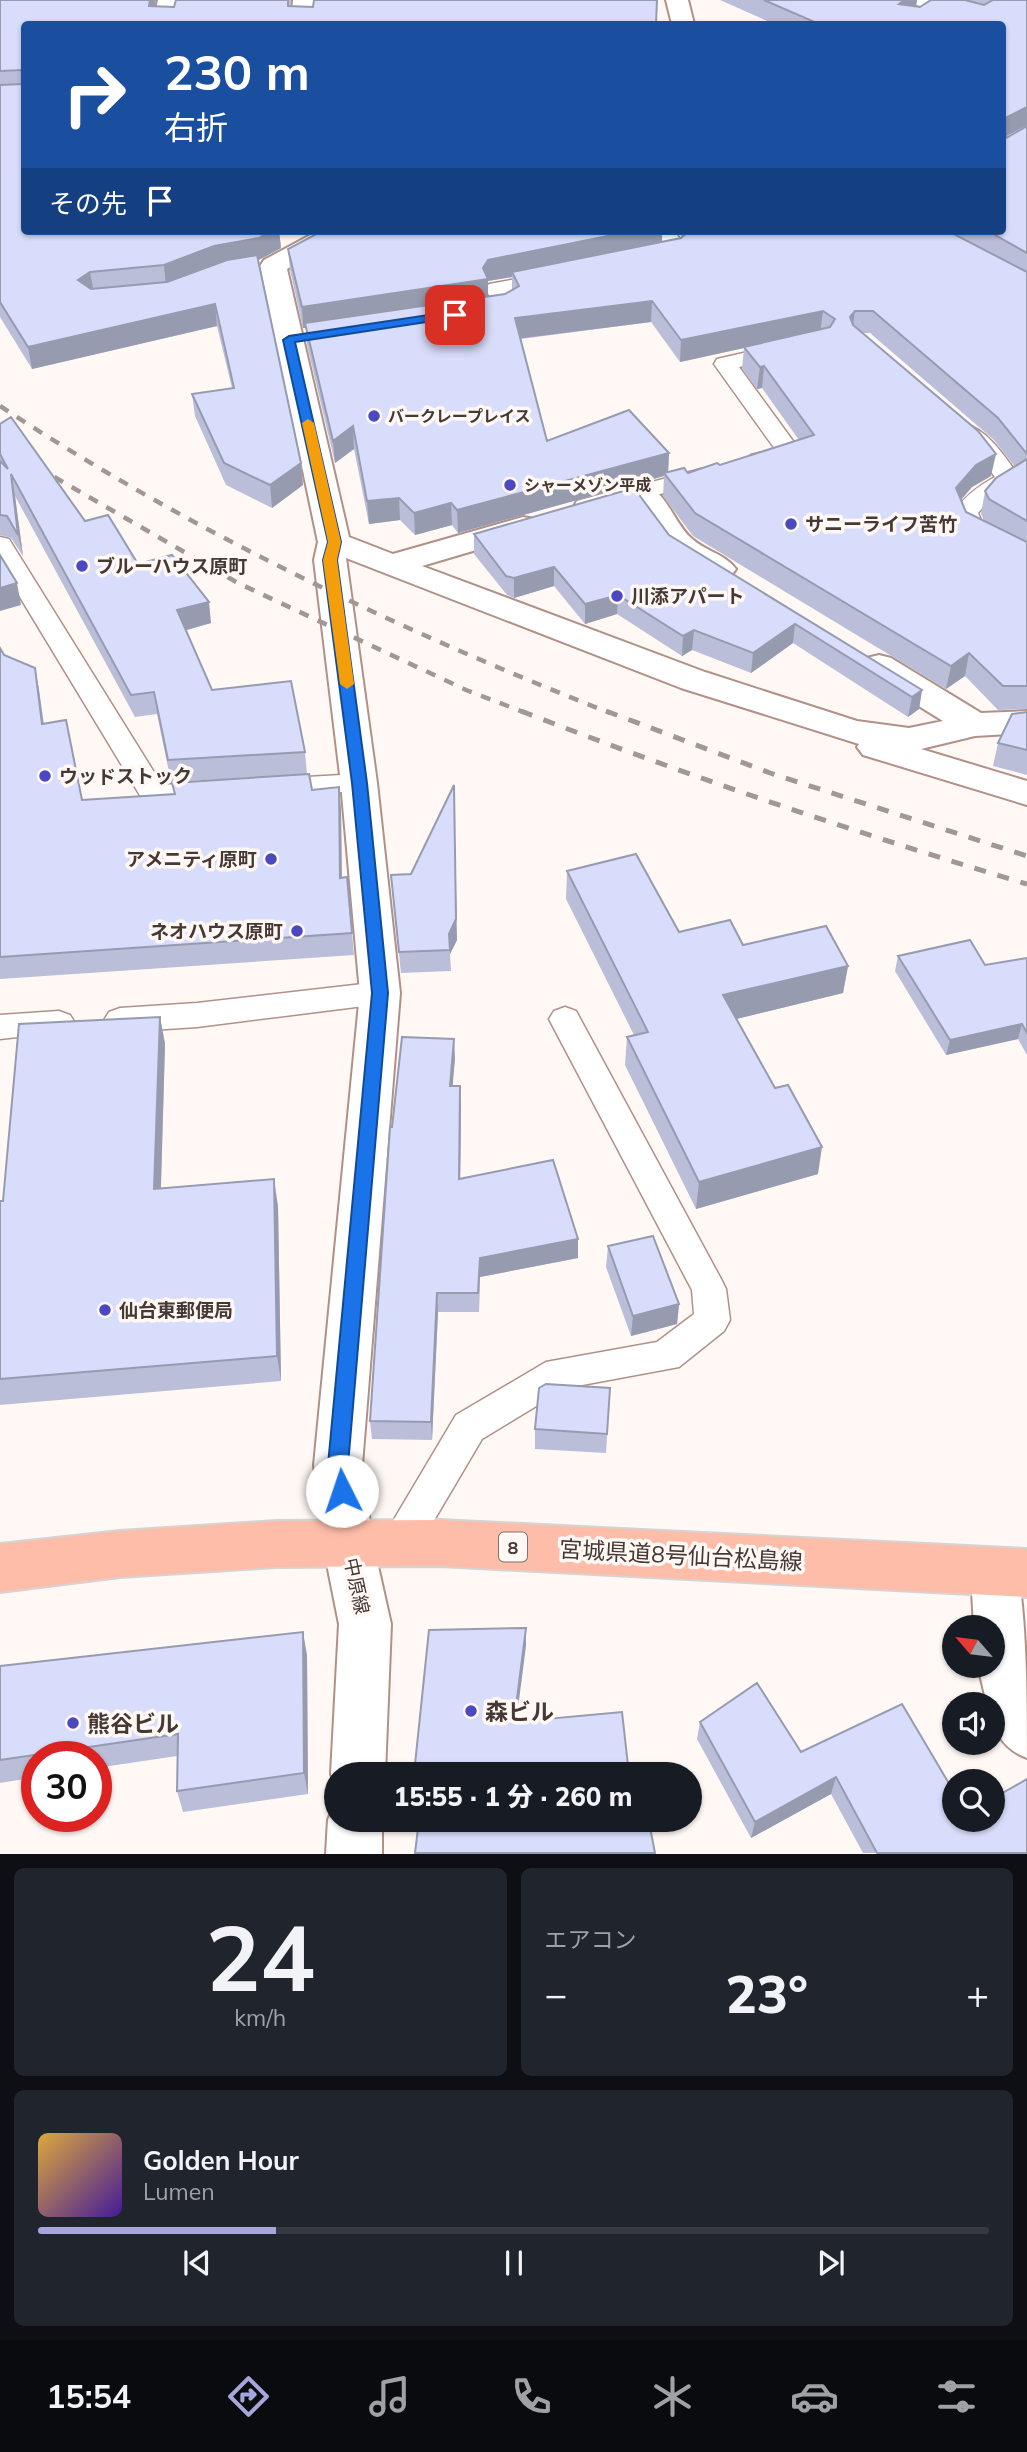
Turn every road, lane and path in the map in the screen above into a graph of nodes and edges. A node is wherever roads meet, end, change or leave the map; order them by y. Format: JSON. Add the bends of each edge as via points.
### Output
{"nodes":[{"id":1,"x":169,"y":0,"type":"edge"},
{"id":2,"x":304,"y":0,"type":"edge"},
{"id":3,"x":677,"y":0,"type":"edge"},
{"id":4,"x":926,"y":2,"type":"edge"},
{"id":5,"x":982,"y":17,"type":"edge"},
{"id":6,"x":916,"y":18,"type":"edge"},
{"id":7,"x":165,"y":21,"type":"edge"},
{"id":8,"x":302,"y":21,"type":"edge"},
{"id":9,"x":682,"y":21,"type":"edge"},
{"id":10,"x":329,"y":235,"type":"edge"},
{"id":11,"x":667,"y":235,"type":"edge"},
{"id":12,"x":630,"y":262,"type":"edge"},
{"id":13,"x":569,"y":275,"type":"edge"},
{"id":14,"x":465,"y":313,"type":"edge"},
{"id":15,"x":805,"y":345,"type":"edge"},
{"id":16,"x":943,"y":412,"type":"edge"},
{"id":17,"x":641,"y":492,"type":"junction"},
{"id":18,"x":334,"y":542,"type":"junction"},
{"id":19,"x":0,"y":544,"type":"edge"},
{"id":20,"x":1027,"y":560,"type":"edge"},
{"id":21,"x":391,"y":565,"type":"junction"},
{"id":22,"x":751,"y":588,"type":"edge"},
{"id":23,"x":857,"y":653,"type":"edge"},
{"id":24,"x":1027,"y":722,"type":"edge"},
{"id":25,"x":975,"y":725,"type":"junction"},
{"id":26,"x":866,"y":734,"type":"junction"},
{"id":27,"x":359,"y":783,"type":"junction"},
{"id":28,"x":1027,"y":793,"type":"edge"},
{"id":29,"x":380,"y":993,"type":"junction"},
{"id":30,"x":565,"y":1019,"type":"dead end"},
{"id":31,"x":0,"y":1027,"type":"edge"},
{"id":32,"x":399,"y":1543,"type":"junction"},
{"id":33,"x":348,"y":1544,"type":"junction"},
{"id":34,"x":0,"y":1568,"type":"edge"},
{"id":35,"x":1012,"y":1572,"type":"edge"},
{"id":36,"x":1027,"y":1732,"type":"edge"},
{"id":37,"x":359,"y":1762,"type":"edge"},
{"id":38,"x":355,"y":1832,"type":"edge"},
{"id":39,"x":354,"y":1853,"type":"edge"}],
"edges":[{"from":1,"to":7,"type":"street"},
{"from":2,"to":8,"type":"street"},
{"from":3,"to":9,"type":"street"},
{"from":4,"to":5,"type":"lane"},
{"from":4,"to":6,"type":"lane"},
{"from":10,"to":18,"type":"street","name":"中原線","via":[[261,268],[299,338]]},
{"from":11,"to":12,"type":"lane","via":[[679,251]]},
{"from":13,"to":14,"type":"lane","via":[[496,288],[505,307]]},
{"from":15,"to":17,"type":"lane","via":[[725,365],[789,452]]},
{"from":16,"to":20,"type":"lane","via":[[984,447],[1009,479],[982,494],[966,512],[972,527]]},
{"from":17,"to":21,"type":"street"},
{"from":17,"to":22,"type":"street","via":[[680,545]]},
{"from":18,"to":21,"type":"street"},
{"from":18,"to":27,"type":"street","name":"中原線","via":[[330,560]]},
{"from":19,"to":27,"type":"lane","via":[[155,795]]},
{"from":21,"to":26,"type":"street","via":[[692,680]]},
{"from":23,"to":25,"type":"street"},
{"from":24,"to":25,"type":"street"},
{"from":25,"to":26,"type":"street","via":[[909,740]]},
{"from":26,"to":28,"type":"street","via":[[875,748]]},
{"from":27,"to":29,"type":"street","name":"中原線"},
{"from":29,"to":31,"type":"lane","via":[[197,1015]]},
{"from":29,"to":33,"type":"street","name":"中原線","via":[[338,1465]]},
{"from":30,"to":32,"type":"lane","via":[[709,1289],[712,1320],[666,1356],[559,1373],[469,1427]]},
{"from":32,"to":33,"type":"main road","name":"宮城県道8号仙台松島線","number":"8"},
{"from":32,"to":35,"type":"main road","name":"宮城県道8号仙台松島線","number":"8"},
{"from":33,"to":34,"type":"main road","name":"宮城県道8号仙台松島線","number":"8","via":[[120,1554]]},
{"from":33,"to":37,"type":"street","name":"中原線","via":[[365,1624]]},
{"from":35,"to":36,"type":"street","via":[[1003,1656],[1018,1720]]},
{"from":38,"to":39,"type":"street"}]}
